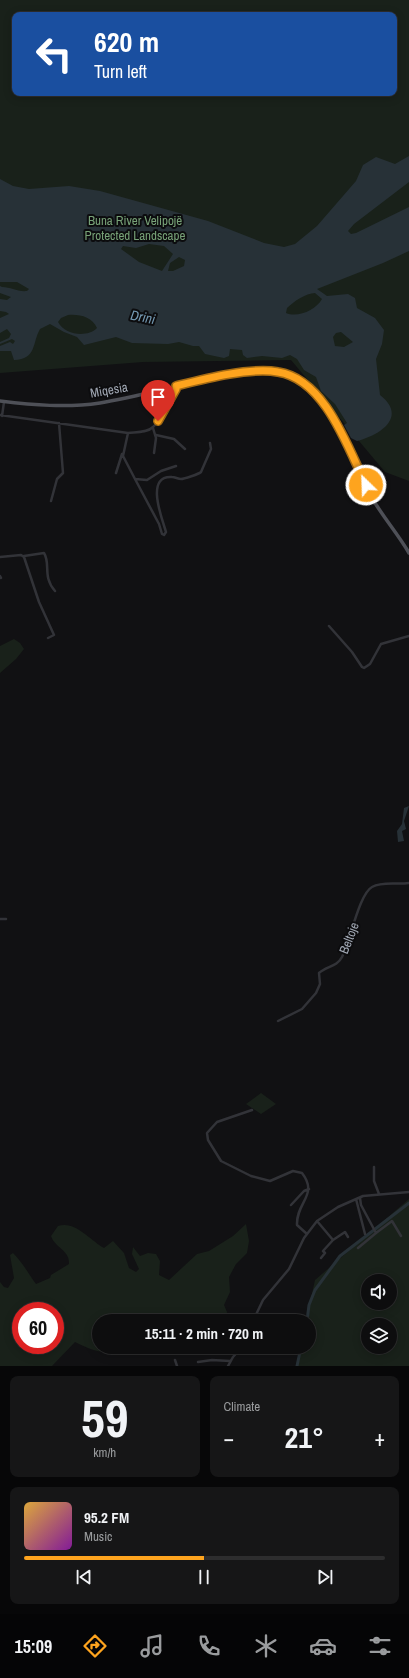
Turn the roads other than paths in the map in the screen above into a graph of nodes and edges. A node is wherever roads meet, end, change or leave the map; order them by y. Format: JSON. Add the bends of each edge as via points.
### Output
{"nodes":[{"id":1,"x":176,"y":386,"type":"junction"},
{"id":2,"x":2,"y":402,"type":"edge"},
{"id":3,"x":1,"y":416,"type":"edge"},
{"id":4,"x":59,"y":423,"type":"junction"},
{"id":5,"x":153,"y":428,"type":"junction"},
{"id":6,"x":128,"y":433,"type":"junction"},
{"id":7,"x":156,"y":435,"type":"junction"},
{"id":8,"x":210,"y":443,"type":"dead end"},
{"id":9,"x":184,"y":448,"type":"dead end"},
{"id":10,"x":123,"y":449,"type":"junction"},
{"id":11,"x":154,"y":453,"type":"dead end"},
{"id":12,"x":176,"y":466,"type":"dead end"},
{"id":13,"x":116,"y":473,"type":"dead end"},
{"id":14,"x":135,"y":479,"type":"junction"},
{"id":15,"x":51,"y":501,"type":"dead end"},
{"id":16,"x":409,"y":553,"type":"edge"},
{"id":17,"x":23,"y":556,"type":"junction"},
{"id":18,"x":0,"y":557,"type":"edge"},
{"id":19,"x":55,"y":591,"type":"dead end"},
{"id":20,"x":329,"y":626,"type":"dead end"},
{"id":21,"x":409,"y":636,"type":"edge"},
{"id":22,"x":48,"y":638,"type":"dead end"},
{"id":23,"x":409,"y":883,"type":"edge"},
{"id":24,"x":0,"y":919,"type":"edge"},
{"id":25,"x":6,"y":920,"type":"dead end"},
{"id":26,"x":278,"y":1021,"type":"dead end"},
{"id":27,"x":252,"y":1110,"type":"dead end"},
{"id":28,"x":374,"y":1167,"type":"dead end"},
{"id":29,"x":309,"y":1190,"type":"junction"},
{"id":30,"x":409,"y":1192,"type":"edge"},
{"id":31,"x":379,"y":1194,"type":"junction"},
{"id":32,"x":358,"y":1198,"type":"junction"},
{"id":33,"x":291,"y":1205,"type":"dead end"},
{"id":34,"x":317,"y":1221,"type":"junction"},
{"id":35,"x":376,"y":1232,"type":"junction"},
{"id":36,"x":307,"y":1234,"type":"junction"},
{"id":37,"x":365,"y":1234,"type":"dead end"},
{"id":38,"x":401,"y":1236,"type":"dead end"},
{"id":39,"x":348,"y":1237,"type":"dead end"},
{"id":40,"x":333,"y":1240,"type":"junction"},
{"id":41,"x":358,"y":1248,"type":"dead end"},
{"id":42,"x":321,"y":1258,"type":"dead end"},
{"id":43,"x":256,"y":1314,"type":"edge"},
{"id":44,"x":237,"y":1354,"type":"edge"},
{"id":45,"x":174,"y":1360,"type":"dead end"},
{"id":46,"x":198,"y":1362,"type":"dead end"},
{"id":47,"x":230,"y":1364,"type":"edge"},
{"id":48,"x":178,"y":1366,"type":"edge"}],
"edges":[{"from":1,"to":2,"type":"main road","name":"Miqesia","via":[[110,401],[72,406]]},
{"from":1,"to":5,"type":"street"},
{"from":1,"to":16,"type":"main road","name":"Miqesia","via":[[264,371],[283,372],[302,381],[317,395],[333,418],[373,499]]},
{"from":2,"to":3,"type":"street"},
{"from":3,"to":4,"type":"street"},
{"from":4,"to":6,"type":"street"},
{"from":4,"to":15,"type":"street","via":[[63,473],[57,479]]},
{"from":5,"to":6,"type":"street"},
{"from":5,"to":7,"type":"street"},
{"from":6,"to":10,"type":"street"},
{"from":7,"to":9,"type":"street","via":[[172,438]]},
{"from":7,"to":11,"type":"street"},
{"from":8,"to":14,"type":"street","via":[[211,449],[201,472],[182,479],[165,478],[159,485],[157,503],[166,532],[164,535]]},
{"from":10,"to":13,"type":"street"},
{"from":10,"to":14,"type":"street","via":[[124,459]]},
{"from":12,"to":14,"type":"street","via":[[161,471],[147,480]]},
{"from":17,"to":18,"type":"street"},
{"from":17,"to":19,"type":"street","via":[[44,553],[47,576]]},
{"from":17,"to":22,"type":"street","via":[[54,635]]},
{"from":20,"to":21,"type":"street","via":[[364,668],[370,664],[382,644]]},
{"from":23,"to":26,"type":"street","name":"Beltoje","via":[[380,884],[368,890],[341,958],[319,973],[319,989],[306,1006]]},
{"from":24,"to":25,"type":"street"},
{"from":27,"to":29,"type":"street","via":[[217,1122],[207,1133],[208,1140],[221,1161],[251,1176],[268,1181],[296,1170],[305,1176]]},
{"from":28,"to":31,"type":"street","via":[[374,1181]]},
{"from":29,"to":33,"type":"street","via":[[304,1191]]},
{"from":29,"to":36,"type":"street","via":[[301,1205],[297,1221],[298,1227]]},
{"from":30,"to":31,"type":"street"},
{"from":31,"to":32,"type":"street"},
{"from":32,"to":34,"type":"street"},
{"from":32,"to":35,"type":"street"},
{"from":32,"to":37,"type":"street"},
{"from":34,"to":36,"type":"street"},
{"from":34,"to":40,"type":"street"},
{"from":35,"to":38,"type":"street","via":[[392,1222]]},
{"from":35,"to":41,"type":"street"},
{"from":36,"to":43,"type":"street","via":[[293,1264],[263,1300]]},
{"from":39,"to":40,"type":"street","via":[[345,1232]]},
{"from":40,"to":42,"type":"street","via":[[323,1251],[325,1253]]},
{"from":44,"to":47,"type":"street"},
{"from":45,"to":48,"type":"street"},
{"from":46,"to":47,"type":"street","via":[[212,1360]]}]}
